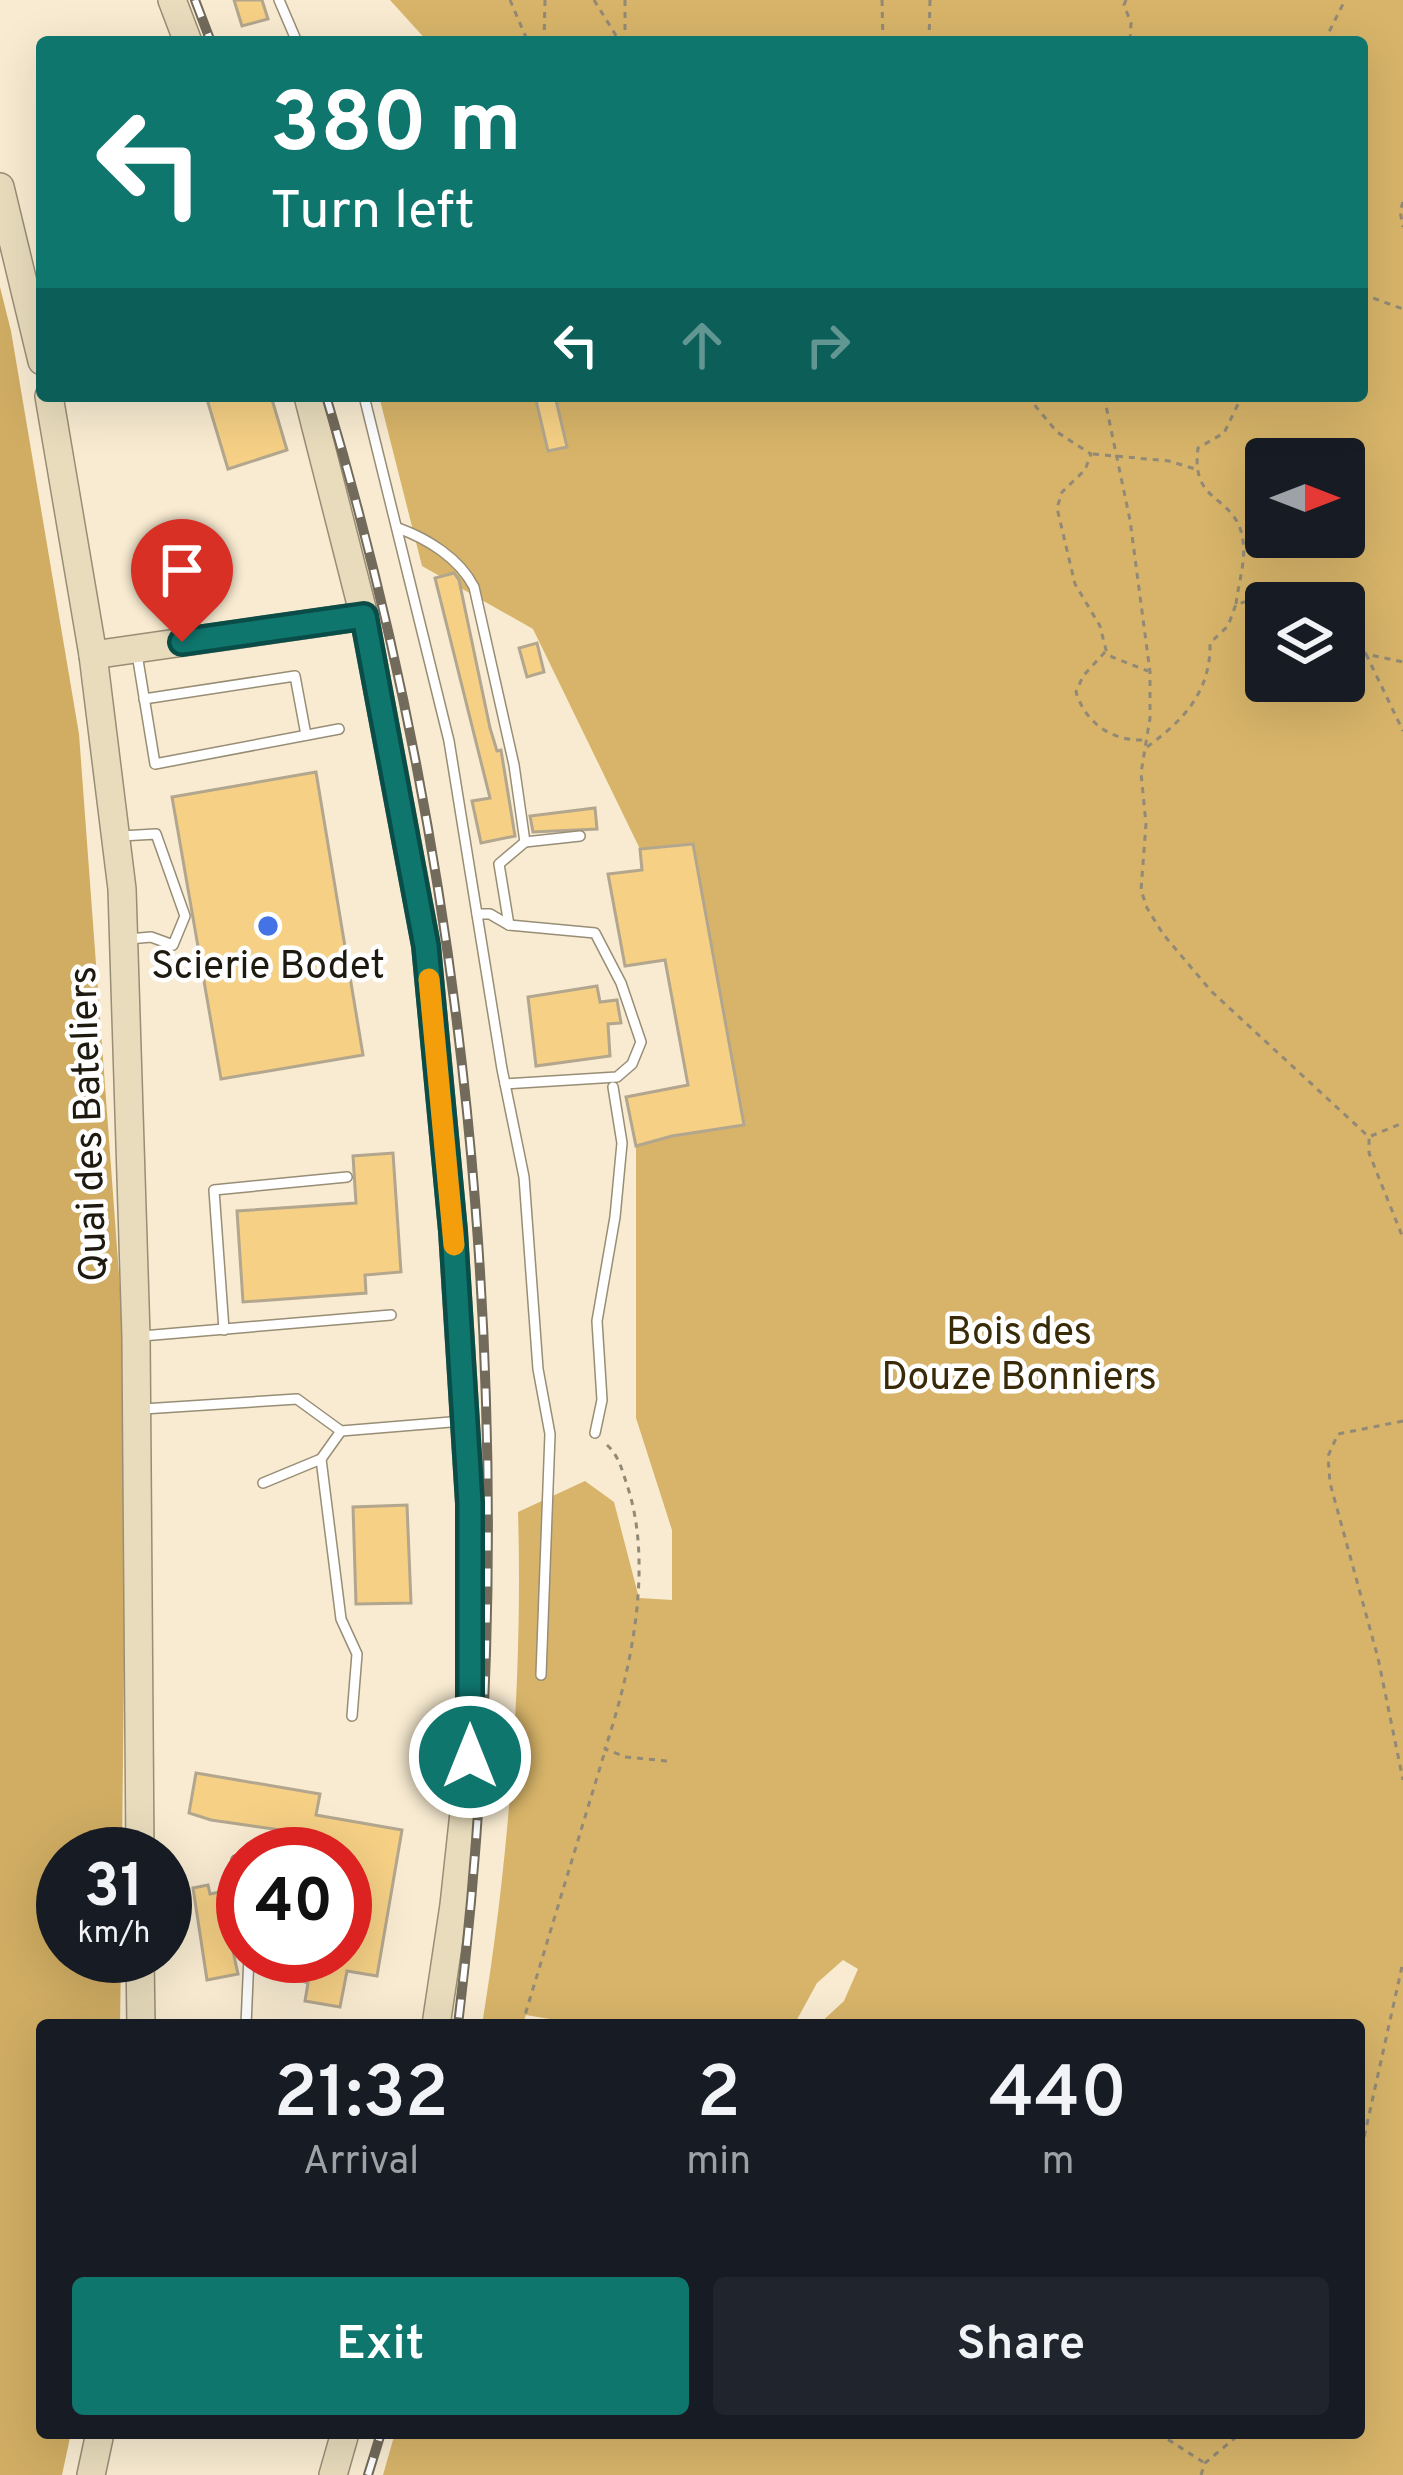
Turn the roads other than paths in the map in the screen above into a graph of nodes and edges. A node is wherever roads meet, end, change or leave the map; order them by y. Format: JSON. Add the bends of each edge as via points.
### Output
{"nodes":[{"id":1,"x":172,"y":0,"type":"edge"},
{"id":2,"x":279,"y":0,"type":"edge"},
{"id":3,"x":186,"y":36,"type":"edge"},
{"id":4,"x":294,"y":36,"type":"edge"},
{"id":5,"x":0,"y":188,"type":"edge"},
{"id":6,"x":36,"y":336,"type":"edge"},
{"id":7,"x":51,"y":402,"type":"edge"},
{"id":8,"x":310,"y":402,"type":"edge"},
{"id":9,"x":366,"y":402,"type":"edge"},
{"id":10,"x":398,"y":528,"type":"junction"},
{"id":11,"x":364,"y":616,"type":"junction"},
{"id":12,"x":136,"y":649,"type":"junction"},
{"id":13,"x":93,"y":656,"type":"junction"},
{"id":14,"x":144,"y":699,"type":"junction"},
{"id":15,"x":339,"y":729,"type":"dead end"},
{"id":16,"x":306,"y":735,"type":"junction"},
{"id":17,"x":115,"y":836,"type":"junction"},
{"id":18,"x":580,"y":836,"type":"dead end"},
{"id":19,"x":525,"y":842,"type":"junction"},
{"id":20,"x":499,"y":864,"type":"junction"},
{"id":21,"x":470,"y":869,"type":"junction"},
{"id":22,"x":477,"y":914,"type":"junction"},
{"id":23,"x":508,"y":925,"type":"junction"},
{"id":24,"x":124,"y":939,"type":"junction"},
{"id":25,"x":505,"y":1084,"type":"junction"},
{"id":26,"x":613,"y":1087,"type":"dead end"},
{"id":27,"x":347,"y":1178,"type":"dead end"},
{"id":28,"x":391,"y":1315,"type":"dead end"},
{"id":29,"x":224,"y":1330,"type":"junction"},
{"id":30,"x":136,"y":1336,"type":"junction"},
{"id":31,"x":137,"y":1410,"type":"junction"},
{"id":32,"x":465,"y":1421,"type":"junction"},
{"id":33,"x":341,"y":1431,"type":"junction"},
{"id":34,"x":595,"y":1433,"type":"road end"},
{"id":35,"x":321,"y":1459,"type":"junction"},
{"id":36,"x":263,"y":1483,"type":"dead end"},
{"id":37,"x":541,"y":1675,"type":"dead end"},
{"id":38,"x":352,"y":1716,"type":"dead end"},
{"id":39,"x":140,"y":1827,"type":"edge"},
{"id":40,"x":140,"y":1983,"type":"edge"},
{"id":41,"x":248,"y":1983,"type":"edge"},
{"id":42,"x":141,"y":2019,"type":"edge"},
{"id":43,"x":246,"y":2019,"type":"edge"},
{"id":44,"x":437,"y":2019,"type":"edge"},
{"id":45,"x":99,"y":2439,"type":"edge"},
{"id":46,"x":343,"y":2439,"type":"edge"},
{"id":47,"x":92,"y":2475,"type":"edge"},
{"id":48,"x":333,"y":2475,"type":"edge"}],
"edges":[{"from":1,"to":3,"type":"street"},
{"from":2,"to":4,"type":"lane"},
{"from":5,"to":6,"type":"street"},
{"from":7,"to":13,"type":"street","name":"Quai des Bateliers"},
{"from":8,"to":11,"type":"street"},
{"from":9,"to":10,"type":"lane"},
{"from":10,"to":19,"type":"lane","via":[[443,552],[473,587]]},
{"from":10,"to":21,"type":"lane"},
{"from":11,"to":12,"type":"street"},
{"from":11,"to":32,"type":"street","via":[[426,946]]},
{"from":12,"to":13,"type":"street"},
{"from":12,"to":14,"type":"lane"},
{"from":13,"to":17,"type":"street","name":"Quai des Bateliers"},
{"from":14,"to":16,"type":"lane","via":[[295,676]]},
{"from":14,"to":16,"type":"lane","via":[[155,764]]},
{"from":15,"to":16,"type":"lane"},
{"from":17,"to":24,"type":"street","name":"Quai des Bateliers"},
{"from":17,"to":24,"type":"lane","via":[[156,834],[185,916],[173,945]]},
{"from":18,"to":19,"type":"lane"},
{"from":19,"to":20,"type":"lane"},
{"from":20,"to":21,"type":"lane"},
{"from":20,"to":23,"type":"lane"},
{"from":21,"to":22,"type":"lane"},
{"from":22,"to":23,"type":"lane"},
{"from":22,"to":25,"type":"lane"},
{"from":23,"to":25,"type":"lane","via":[[595,933],[641,1042],[617,1077]]},
{"from":24,"to":30,"type":"street","name":"Quai des Bateliers"},
{"from":25,"to":37,"type":"lane","via":[[524,1178],[550,1434]]},
{"from":26,"to":34,"type":"lane","via":[[622,1143],[596,1321],[602,1400]]},
{"from":27,"to":29,"type":"lane","via":[[214,1190]]},
{"from":28,"to":29,"type":"lane"},
{"from":29,"to":30,"type":"lane"},
{"from":30,"to":31,"type":"street","name":"Quai des Bateliers"},
{"from":31,"to":33,"type":"lane","via":[[297,1399]]},
{"from":31,"to":39,"type":"street","name":"Quai des Bateliers"},
{"from":32,"to":33,"type":"lane"},
{"from":32,"to":44,"type":"street","via":[[470,1757]]},
{"from":33,"to":35,"type":"lane"},
{"from":35,"to":36,"type":"lane"},
{"from":35,"to":38,"type":"lane","via":[[341,1618],[357,1654]]},
{"from":40,"to":42,"type":"street"},
{"from":41,"to":43,"type":"lane"},
{"from":45,"to":47,"type":"street"},
{"from":46,"to":48,"type":"street"}]}
